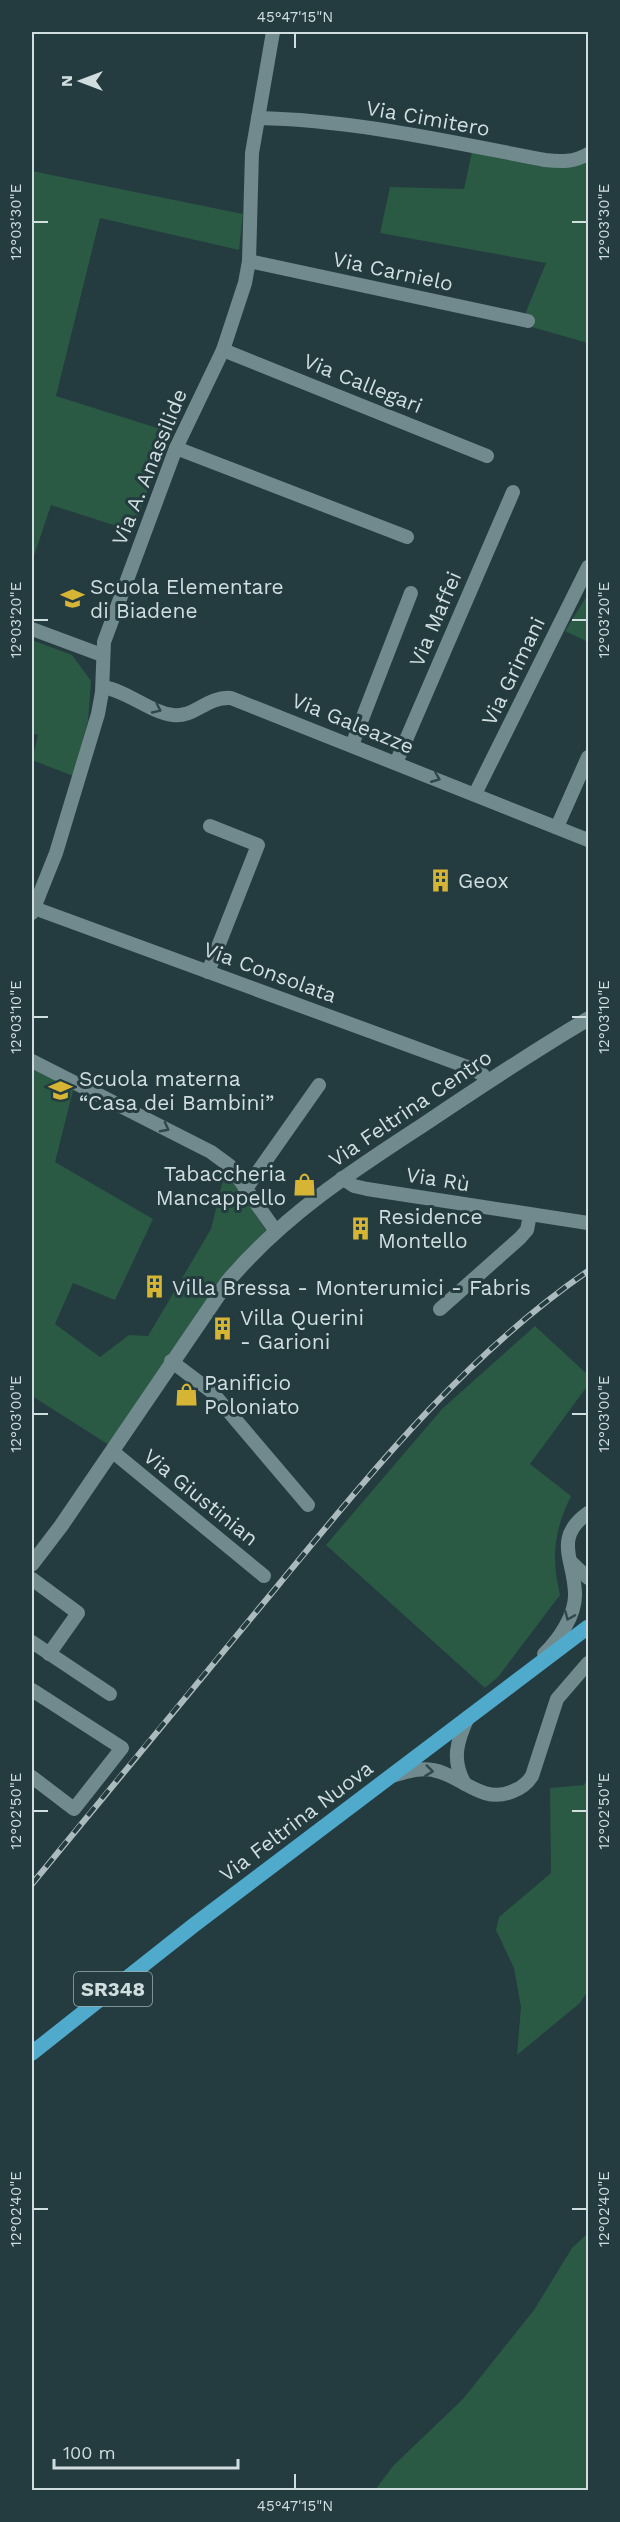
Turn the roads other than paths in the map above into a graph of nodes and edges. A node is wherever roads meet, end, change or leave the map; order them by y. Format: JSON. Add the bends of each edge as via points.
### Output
{"nodes":[{"id":1,"x":273,"y":32,"type":"edge"},
{"id":2,"x":258,"y":118,"type":"junction"},
{"id":3,"x":588,"y":154,"type":"edge"},
{"id":4,"x":249,"y":261,"type":"junction"},
{"id":5,"x":528,"y":321,"type":"dead end"},
{"id":6,"x":223,"y":350,"type":"junction"},
{"id":7,"x":176,"y":448,"type":"junction"},
{"id":8,"x":487,"y":456,"type":"dead end"},
{"id":9,"x":513,"y":492,"type":"dead end"},
{"id":10,"x":407,"y":537,"type":"dead end"},
{"id":11,"x":588,"y":567,"type":"edge"},
{"id":12,"x":411,"y":593,"type":"dead end"},
{"id":13,"x":32,"y":629,"type":"edge"},
{"id":14,"x":102,"y":655,"type":"junction"},
{"id":15,"x":103,"y":687,"type":"junction"},
{"id":16,"x":352,"y":745,"type":"junction"},
{"id":17,"x":588,"y":757,"type":"edge"},
{"id":18,"x":396,"y":763,"type":"junction"},
{"id":19,"x":476,"y":794,"type":"junction"},
{"id":20,"x":210,"y":826,"type":"dead end"},
{"id":21,"x":557,"y":827,"type":"junction"},
{"id":22,"x":588,"y":840,"type":"edge"},
{"id":23,"x":33,"y":910,"type":"edge"},
{"id":24,"x":208,"y":972,"type":"junction"},
{"id":25,"x":588,"y":1019,"type":"edge"},
{"id":26,"x":32,"y":1061,"type":"edge"},
{"id":27,"x":487,"y":1082,"type":"junction"},
{"id":28,"x":319,"y":1085,"type":"dead end"},
{"id":29,"x":342,"y":1178,"type":"junction"},
{"id":30,"x":245,"y":1190,"type":"junction"},
{"id":31,"x":530,"y":1215,"type":"junction"},
{"id":32,"x":588,"y":1223,"type":"edge"},
{"id":33,"x":276,"y":1230,"type":"junction"},
{"id":34,"x":440,"y":1310,"type":"dead end"},
{"id":35,"x":171,"y":1361,"type":"junction"},
{"id":36,"x":112,"y":1451,"type":"junction"},
{"id":37,"x":308,"y":1505,"type":"dead end"},
{"id":38,"x":588,"y":1513,"type":"edge"},
{"id":39,"x":569,"y":1559,"type":"junction"},
{"id":40,"x":32,"y":1564,"type":"edge"},
{"id":41,"x":264,"y":1576,"type":"dead end"},
{"id":42,"x":588,"y":1578,"type":"edge"},
{"id":43,"x":32,"y":1579,"type":"edge"},
{"id":44,"x":588,"y":1626,"type":"edge"},
{"id":45,"x":32,"y":1642,"type":"edge"},
{"id":46,"x":49,"y":1654,"type":"junction"},
{"id":47,"x":588,"y":1663,"type":"edge"},
{"id":48,"x":519,"y":1678,"type":"junction"},
{"id":49,"x":32,"y":1690,"type":"edge"},
{"id":50,"x":110,"y":1694,"type":"dead end"},
{"id":51,"x":468,"y":1717,"type":"junction"},
{"id":52,"x":389,"y":1776,"type":"junction"},
{"id":53,"x":32,"y":1777,"type":"edge"},
{"id":54,"x":466,"y":1785,"type":"junction"},
{"id":55,"x":32,"y":2052,"type":"edge"}],
"edges":[{"from":1,"to":2,"type":"street","name":"Via A. Anassilide"},
{"from":2,"to":3,"type":"street","name":"Via Cimitero","via":[[390,131],[545,160],[565,162]]},
{"from":2,"to":4,"type":"street","name":"Via A. Anassilide","via":[[252,153]]},
{"from":4,"to":5,"type":"street","name":"Via Carnielo"},
{"from":4,"to":6,"type":"street","name":"Via A. Anassilide"},
{"from":6,"to":7,"type":"street","name":"Via A. Anassilide"},
{"from":6,"to":8,"type":"street","name":"Via Callegari"},
{"from":7,"to":10,"type":"street"},
{"from":7,"to":14,"type":"street","name":"Via A. Anassilide","via":[[129,570]]},
{"from":9,"to":18,"type":"street","name":"Via Maffei"},
{"from":11,"to":19,"type":"street","name":"Via Grimani"},
{"from":12,"to":16,"type":"street"},
{"from":13,"to":14,"type":"street"},
{"from":14,"to":15,"type":"street","name":"Via A. Anassilide"},
{"from":15,"to":16,"type":"street","name":"Via Galeazze","one_way":true,"via":[[176,716],[216,698],[231,698]]},
{"from":15,"to":23,"type":"street","name":"Via A. Anassilide","via":[[56,853]]},
{"from":16,"to":18,"type":"street","name":"Via Galeazze"},
{"from":17,"to":21,"type":"street"},
{"from":18,"to":19,"type":"street","name":"Via Galeazze","one_way":true},
{"from":19,"to":21,"type":"street","name":"Via Galeazze"},
{"from":20,"to":24,"type":"street","via":[[258,845]]},
{"from":21,"to":22,"type":"street","name":"Via Galeazze"},
{"from":23,"to":24,"type":"street","name":"Via Consolata"},
{"from":24,"to":27,"type":"street","name":"Via Consolata","via":[[472,1070]]},
{"from":25,"to":27,"type":"main road","name":"Via Feltrina Centro"},
{"from":26,"to":30,"type":"street","one_way":true,"via":[[211,1152],[230,1166]]},
{"from":27,"to":29,"type":"main road","name":"Via Feltrina Centro"},
{"from":28,"to":30,"type":"street"},
{"from":29,"to":31,"type":"street","name":"Via Rù","via":[[354,1186]]},
{"from":29,"to":33,"type":"main road","name":"Via Feltrina Centro"},
{"from":30,"to":33,"type":"street"},
{"from":31,"to":32,"type":"street","name":"Via Rù"},
{"from":31,"to":34,"type":"street","via":[[527,1230],[520,1238]]},
{"from":33,"to":35,"type":"main road","name":"Via Feltrina Centro","via":[[228,1281]]},
{"from":35,"to":36,"type":"main road","name":"Via Feltrina Centro"},
{"from":35,"to":37,"type":"street","via":[[212,1392]]},
{"from":36,"to":40,"type":"main road","name":"Via Feltrina Centro"},
{"from":36,"to":41,"type":"street","name":"Via Giustinian"},
{"from":38,"to":39,"type":"street","via":[[573,1526],[567,1541]]},
{"from":39,"to":42,"type":"street"},
{"from":39,"to":48,"type":"street","one_way":true,"via":[[575,1594],[572,1612],[557,1641]]},
{"from":43,"to":46,"type":"street","via":[[78,1613]]},
{"from":44,"to":48,"type":"main road","name":"Via Feltrina Nuova","number":"SR348"},
{"from":45,"to":46,"type":"street"},
{"from":46,"to":50,"type":"street"},
{"from":47,"to":54,"type":"street","via":[[557,1699],[528,1783],[502,1796],[490,1796]]},
{"from":48,"to":51,"type":"main road","name":"Via Feltrina Nuova","number":"SR348"},
{"from":49,"to":53,"type":"street","via":[[122,1748],[74,1809]]},
{"from":51,"to":52,"type":"main road","name":"Via Feltrina Nuova","number":"SR348"},
{"from":51,"to":54,"type":"street","via":[[456,1758],[457,1770]]},
{"from":52,"to":54,"type":"street","one_way":true,"via":[[433,1770]]},
{"from":52,"to":55,"type":"main road","name":"Via Feltrina Nuova","number":"SR348"}]}
